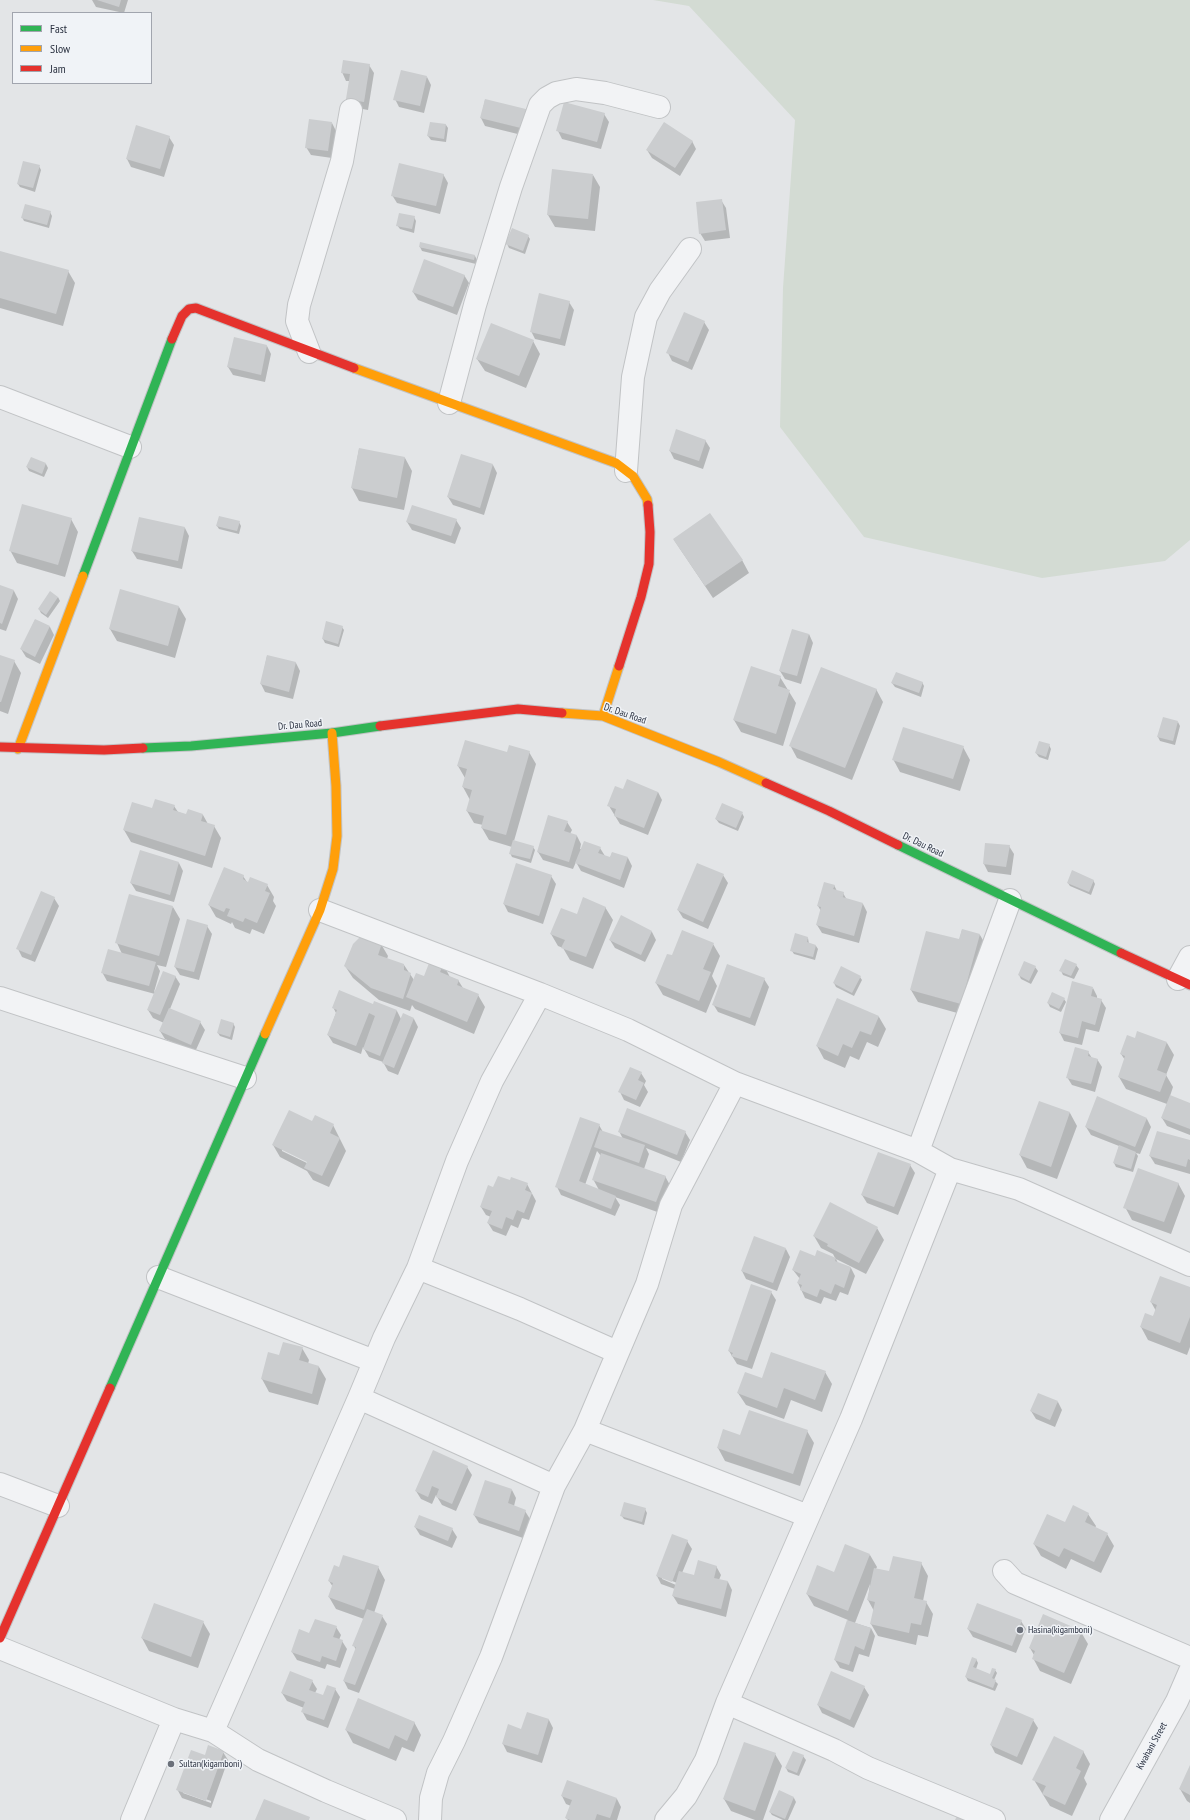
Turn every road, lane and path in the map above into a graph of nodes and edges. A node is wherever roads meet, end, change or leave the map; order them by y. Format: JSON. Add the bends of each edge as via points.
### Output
{"nodes":[{"id":1,"x":659,"y":108,"type":"dead end"},
{"id":2,"x":351,"y":110,"type":"dead end"},
{"id":3,"x":690,"y":249,"type":"dead end"},
{"id":4,"x":309,"y":352,"type":"junction"},
{"id":5,"x":0,"y":397,"type":"edge"},
{"id":6,"x":449,"y":403,"type":"junction"},
{"id":7,"x":130,"y":447,"type":"junction"},
{"id":8,"x":626,"y":471,"type":"junction"},
{"id":9,"x":603,"y":716,"type":"junction"},
{"id":10,"x":332,"y":733,"type":"junction"},
{"id":11,"x":0,"y":747,"type":"edge"},
{"id":12,"x":18,"y":749,"type":"junction"},
{"id":13,"x":1010,"y":900,"type":"junction"},
{"id":14,"x":320,"y":910,"type":"junction"},
{"id":15,"x":1190,"y":957,"type":"edge"},
{"id":16,"x":1184,"y":982,"type":"edge"},
{"id":17,"x":540,"y":994,"type":"junction"},
{"id":18,"x":0,"y":998,"type":"edge"},
{"id":19,"x":245,"y":1078,"type":"junction"},
{"id":20,"x":735,"y":1083,"type":"junction"},
{"id":21,"x":918,"y":1151,"type":"junction"},
{"id":22,"x":950,"y":1169,"type":"junction"},
{"id":23,"x":1190,"y":1265,"type":"edge"},
{"id":24,"x":418,"y":1268,"type":"junction"},
{"id":25,"x":158,"y":1277,"type":"junction"},
{"id":26,"x":617,"y":1352,"type":"junction"},
{"id":27,"x":374,"y":1360,"type":"junction"},
{"id":28,"x":359,"y":1398,"type":"junction"},
{"id":29,"x":585,"y":1430,"type":"junction"},
{"id":30,"x":0,"y":1484,"type":"edge"},
{"id":31,"x":554,"y":1486,"type":"junction"},
{"id":32,"x":58,"y":1506,"type":"junction"},
{"id":33,"x":808,"y":1516,"type":"junction"},
{"id":34,"x":1004,"y":1571,"type":"dead end"},
{"id":35,"x":0,"y":1638,"type":"edge"},
{"id":36,"x":0,"y":1648,"type":"edge"},
{"id":37,"x":1190,"y":1658,"type":"edge"},
{"id":38,"x":1190,"y":1670,"type":"edge"},
{"id":39,"x":727,"y":1703,"type":"junction"},
{"id":40,"x":1183,"y":1705,"type":"edge"},
{"id":41,"x":174,"y":1719,"type":"junction"},
{"id":42,"x":213,"y":1731,"type":"junction"},
{"id":43,"x":132,"y":1820,"type":"edge"},
{"id":44,"x":395,"y":1820,"type":"edge"},
{"id":45,"x":430,"y":1820,"type":"edge"},
{"id":46,"x":666,"y":1820,"type":"edge"},
{"id":47,"x":994,"y":1820,"type":"edge"},
{"id":48,"x":1111,"y":1820,"type":"edge"}],
"edges":[{"from":1,"to":6,"type":"street","via":[[605,93],[576,89],[556,93],[540,105],[511,187],[477,298]]},
{"from":2,"to":4,"type":"street","via":[[342,161],[299,305],[297,321]]},
{"from":3,"to":8,"type":"street","via":[[660,291],[646,318],[633,377]]},
{"from":4,"to":6,"type":"street"},
{"from":4,"to":7,"type":"street","via":[[196,308],[189,309],[177,326]]},
{"from":5,"to":7,"type":"street"},
{"from":6,"to":8,"type":"street","via":[[616,463]]},
{"from":7,"to":12,"type":"street"},
{"from":8,"to":9,"type":"street","via":[[633,476],[647,499],[649,564]]},
{"from":9,"to":10,"type":"street","name":"Dr. Dau Road","via":[[518,709]]},
{"from":9,"to":13,"type":"street","name":"Dr. Dau Road","via":[[719,762],[829,811]]},
{"from":10,"to":12,"type":"street","name":"Dr. Dau Road","via":[[183,747],[104,750]]},
{"from":10,"to":14,"type":"street","via":[[337,836],[333,869]]},
{"from":11,"to":12,"type":"street","name":"Dr. Dau Road"},
{"from":13,"to":16,"type":"street","name":"Dr. Dau Road"},
{"from":13,"to":21,"type":"street"},
{"from":14,"to":17,"type":"street"},
{"from":14,"to":19,"type":"street"},
{"from":15,"to":16,"type":"street"},
{"from":17,"to":20,"type":"street","via":[[628,1030]]},
{"from":17,"to":24,"type":"street","via":[[492,1081],[463,1147]]},
{"from":18,"to":19,"type":"street"},
{"from":19,"to":25,"type":"street"},
{"from":20,"to":21,"type":"street"},
{"from":20,"to":26,"type":"street","via":[[671,1205],[647,1284]]},
{"from":21,"to":22,"type":"street"},
{"from":22,"to":23,"type":"street","via":[[1019,1189]]},
{"from":22,"to":33,"type":"street","via":[[854,1412]]},
{"from":24,"to":26,"type":"street"},
{"from":24,"to":27,"type":"street"},
{"from":25,"to":27,"type":"street"},
{"from":25,"to":32,"type":"street"},
{"from":26,"to":29,"type":"street"},
{"from":27,"to":28,"type":"street"},
{"from":28,"to":31,"type":"street"},
{"from":28,"to":42,"type":"street"},
{"from":29,"to":31,"type":"street"},
{"from":29,"to":33,"type":"street"},
{"from":30,"to":32,"type":"street"},
{"from":31,"to":45,"type":"street","via":[[491,1657],[438,1774],[431,1798]]},
{"from":32,"to":35,"type":"street"},
{"from":33,"to":39,"type":"street"},
{"from":34,"to":37,"type":"street","via":[[1015,1583]]},
{"from":36,"to":41,"type":"street"},
{"from":38,"to":40,"type":"street","name":"Kwahani Street"},
{"from":39,"to":46,"type":"street","via":[[706,1760],[686,1796]]},
{"from":39,"to":47,"type":"street","via":[[834,1750],[868,1768]]},
{"from":40,"to":48,"type":"street","name":"Kwahani Street"},
{"from":41,"to":42,"type":"street"},
{"from":41,"to":43,"type":"street"},
{"from":42,"to":44,"type":"street","via":[[258,1760]]}]}
